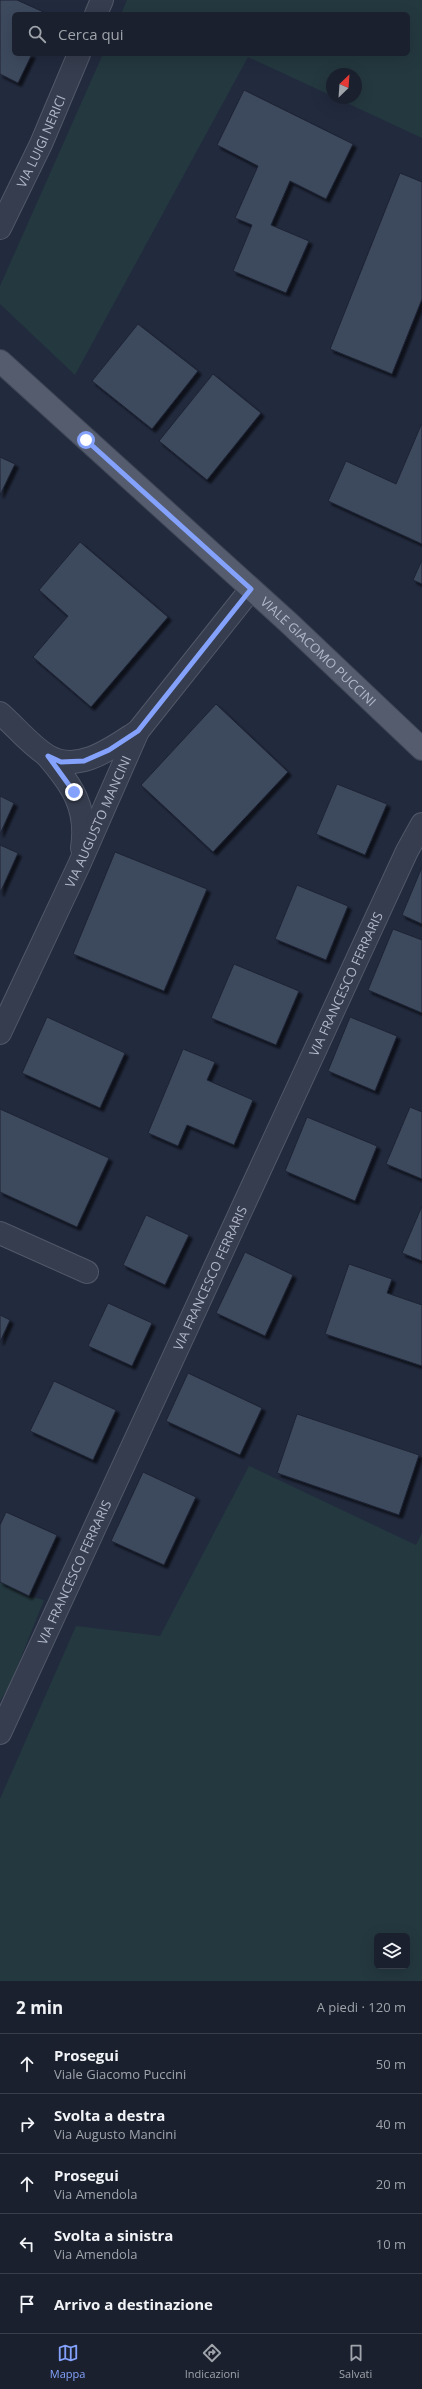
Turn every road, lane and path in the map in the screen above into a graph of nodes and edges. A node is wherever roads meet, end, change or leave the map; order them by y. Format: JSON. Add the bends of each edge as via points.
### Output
{"nodes":[{"id":1,"x":102,"y":0,"type":"edge"},
{"id":2,"x":97,"y":12,"type":"edge"},
{"id":3,"x":78,"y":56,"type":"edge"},
{"id":4,"x":0,"y":228,"type":"edge"},
{"id":5,"x":0,"y":361,"type":"edge"},
{"id":6,"x":251,"y":589,"type":"junction"},
{"id":7,"x":0,"y":712,"type":"edge"},
{"id":8,"x":138,"y":731,"type":"junction"},
{"id":9,"x":422,"y":749,"type":"edge"},
{"id":10,"x":48,"y":756,"type":"junction"},
{"id":11,"x":422,"y":824,"type":"edge"},
{"id":12,"x":79,"y":865,"type":"junction"},
{"id":13,"x":0,"y":1033,"type":"edge"},
{"id":14,"x":0,"y":1233,"type":"edge"},
{"id":15,"x":87,"y":1272,"type":"dead end"},
{"id":16,"x":0,"y":1733,"type":"edge"}],
"edges":[{"from":1,"to":2,"type":"street"},
{"from":3,"to":4,"type":"street","name":"VIA LUIGI NERICI","via":[[41,144]]},
{"from":5,"to":6,"type":"main road","name":"VIALE GIACOMO PUCCINI"},
{"from":6,"to":8,"type":"street","name":"VIA AUGUSTO MANCINI"},
{"from":6,"to":9,"type":"main road","name":"VIALE GIACOMO PUCCINI"},
{"from":7,"to":10,"type":"street"},
{"from":8,"to":10,"type":"street","via":[[109,750],[84,761],[61,762]]},
{"from":8,"to":12,"type":"street","name":"VIA AUGUSTO MANCINI"},
{"from":10,"to":12,"type":"street","via":[[71,786],[81,809],[85,830]]},
{"from":11,"to":16,"type":"street","name":"VIA FRANCESCO FERRARIS","via":[[407,850],[321,1034]]},
{"from":12,"to":13,"type":"street","name":"VIA AUGUSTO MANCINI"},
{"from":14,"to":15,"type":"street"}]}
